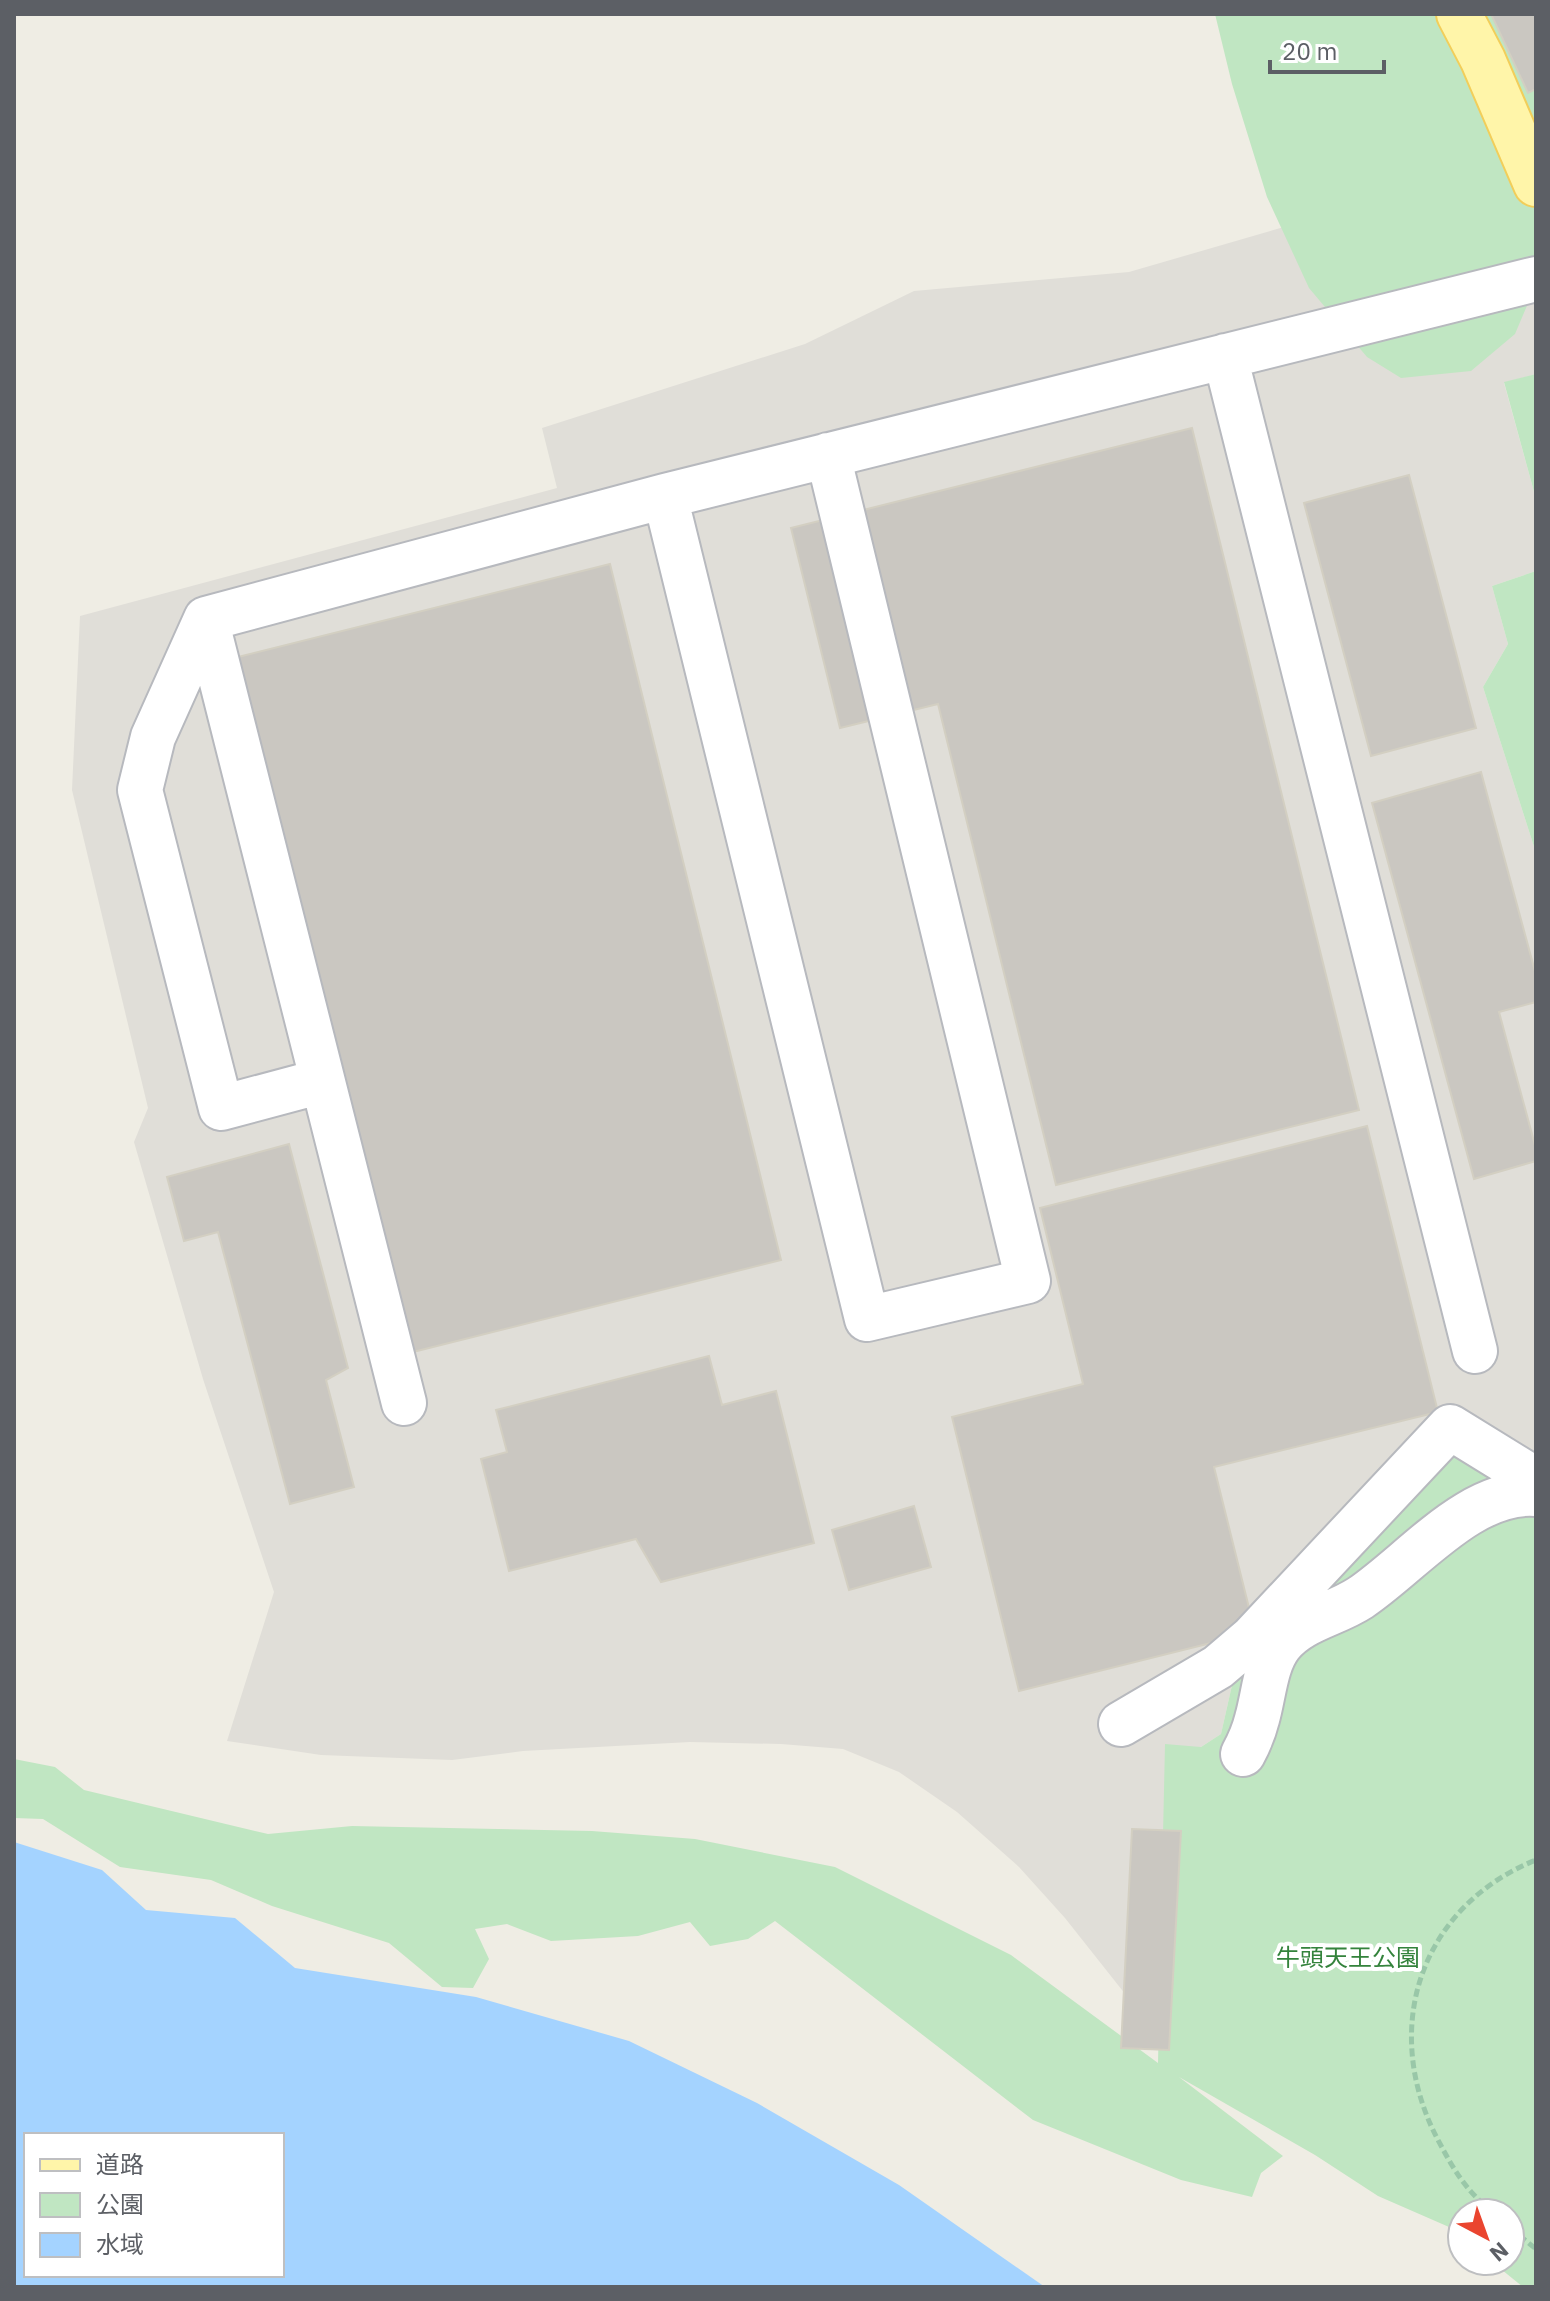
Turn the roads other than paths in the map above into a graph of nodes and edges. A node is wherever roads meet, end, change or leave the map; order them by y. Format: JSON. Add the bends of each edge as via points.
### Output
{"nodes":[{"id":1,"x":1459,"y":14,"type":"edge"},
{"id":2,"x":1536,"y":184,"type":"edge"},
{"id":3,"x":1536,"y":279,"type":"edge"},
{"id":4,"x":1225,"y":356,"type":"junction"},
{"id":5,"x":828,"y":455,"type":"junction"},
{"id":6,"x":665,"y":496,"type":"junction"},
{"id":7,"x":206,"y":619,"type":"junction"},
{"id":8,"x":322,"y":1081,"type":"junction"},
{"id":9,"x":1475,"y":1351,"type":"dead end"},
{"id":10,"x":404,"y":1403,"type":"dead end"},
{"id":11,"x":1536,"y":1480,"type":"edge"},
{"id":12,"x":1536,"y":1494,"type":"edge"},
{"id":13,"x":1121,"y":1724,"type":"dead end"},
{"id":14,"x":1243,"y":1754,"type":"dead end"}],
"edges":[{"from":1,"to":2,"type":"main road"},
{"from":3,"to":4,"type":"lane"},
{"from":4,"to":5,"type":"lane"},
{"from":4,"to":9,"type":"lane"},
{"from":5,"to":6,"type":"lane"},
{"from":5,"to":6,"type":"lane","via":[[1028,1281],[867,1319]]},
{"from":6,"to":7,"type":"lane"},
{"from":7,"to":8,"type":"lane"},
{"from":7,"to":8,"type":"lane","via":[[153,737],[140,790],[221,1108]]},
{"from":8,"to":10,"type":"lane"},
{"from":11,"to":13,"type":"lane","via":[[1450,1427],[1252,1638],[1218,1667]]},
{"from":12,"to":14,"type":"lane","via":[[1506,1496],[1482,1505],[1360,1598],[1293,1631],[1270,1666]]}]}
